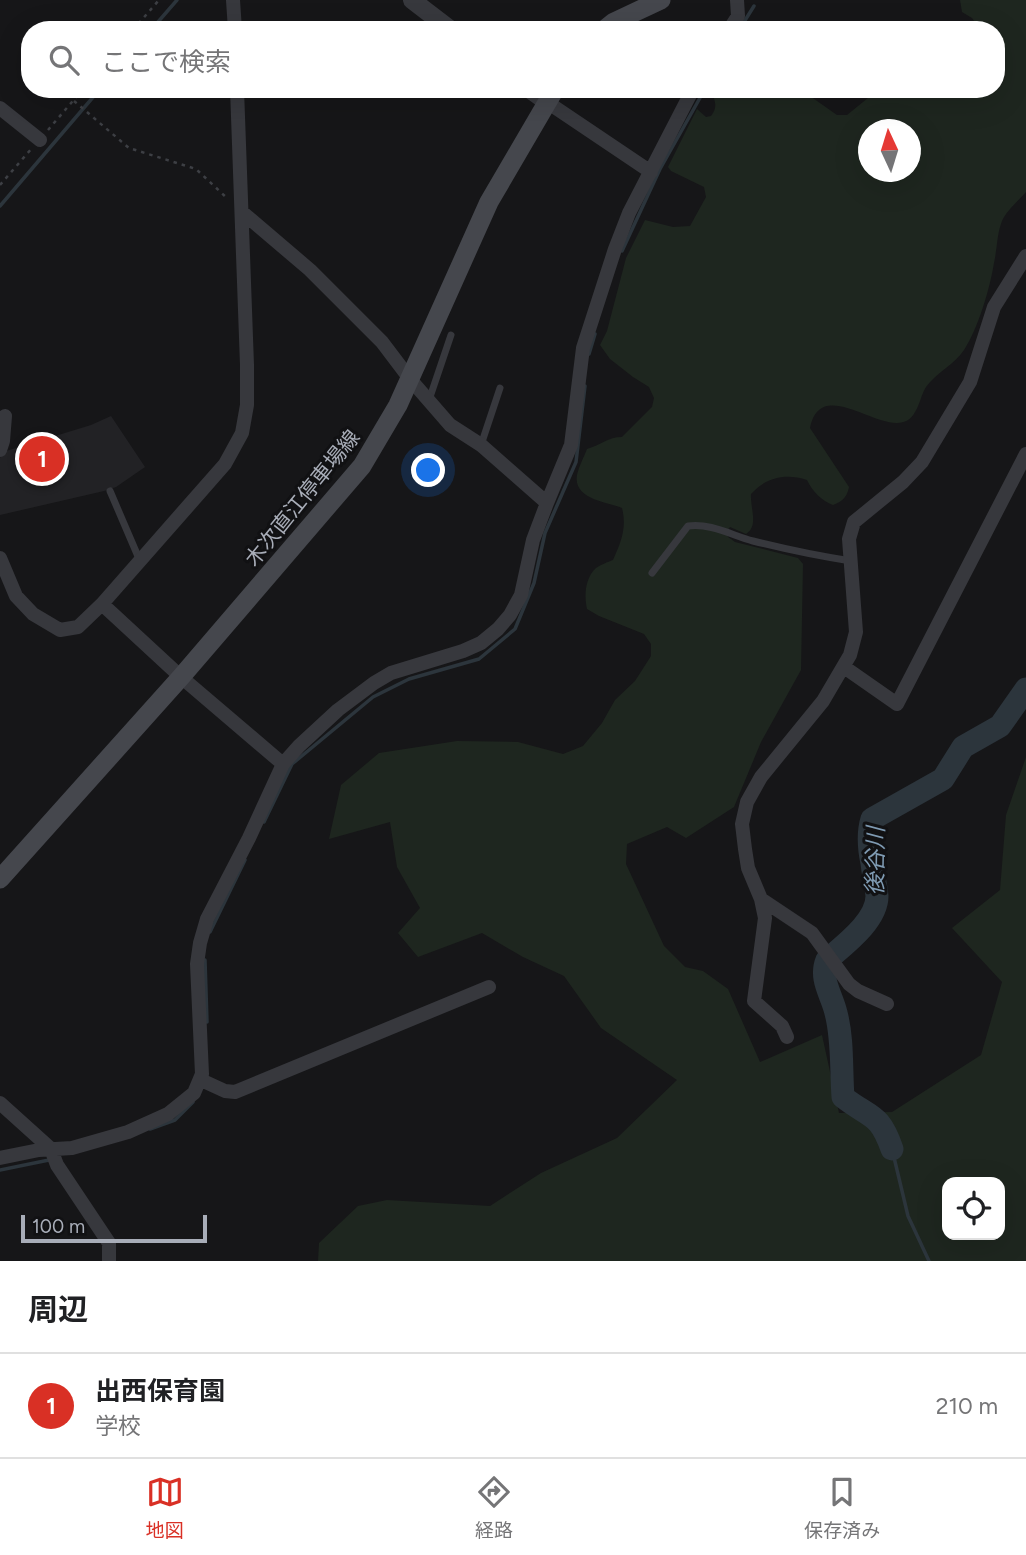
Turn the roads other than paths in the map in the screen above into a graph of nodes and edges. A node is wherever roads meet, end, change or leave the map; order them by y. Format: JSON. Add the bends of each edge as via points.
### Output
{"nodes":[{"id":1,"x":233,"y":0,"type":"edge"},
{"id":2,"x":412,"y":0,"type":"edge"},
{"id":3,"x":661,"y":0,"type":"edge"},
{"id":4,"x":737,"y":0,"type":"edge"},
{"id":5,"x":234,"y":21,"type":"edge"},
{"id":6,"x":439,"y":21,"type":"edge"},
{"id":7,"x":616,"y":21,"type":"edge"},
{"id":8,"x":735,"y":21,"type":"edge"},
{"id":9,"x":237,"y":98,"type":"edge"},
{"id":10,"x":550,"y":98,"type":"edge"},
{"id":11,"x":554,"y":98,"type":"edge"},
{"id":12,"x":688,"y":98,"type":"edge"},
{"id":13,"x":0,"y":108,"type":"edge"},
{"id":14,"x":40,"y":140,"type":"dead end"},
{"id":15,"x":651,"y":172,"type":"junction"},
{"id":16,"x":242,"y":212,"type":"junction"},
{"id":17,"x":1026,"y":256,"type":"edge"},
{"id":18,"x":451,"y":335,"type":"dead end"},
{"id":19,"x":410,"y":379,"type":"junction"},
{"id":20,"x":500,"y":388,"type":"dead end"},
{"id":21,"x":429,"y":400,"type":"junction"},
{"id":22,"x":5,"y":416,"type":"dead end"},
{"id":23,"x":481,"y":445,"type":"junction"},
{"id":24,"x":0,"y":450,"type":"edge"},
{"id":25,"x":1026,"y":454,"type":"edge"},
{"id":26,"x":110,"y":491,"type":"dead end"},
{"id":27,"x":547,"y":503,"type":"junction"},
{"id":28,"x":0,"y":558,"type":"edge"},
{"id":29,"x":140,"y":561,"type":"junction"},
{"id":30,"x":851,"y":561,"type":"junction"},
{"id":31,"x":652,"y":573,"type":"dead end"},
{"id":32,"x":4,"y":577,"type":"edge"},
{"id":33,"x":102,"y":604,"type":"junction"},
{"id":34,"x":844,"y":667,"type":"junction"},
{"id":35,"x":181,"y":677,"type":"junction"},
{"id":36,"x":283,"y":764,"type":"junction"},
{"id":37,"x":0,"y":878,"type":"edge"},
{"id":38,"x":761,"y":899,"type":"junction"},
{"id":39,"x":489,"y":987,"type":"dead end"},
{"id":40,"x":887,"y":1004,"type":"dead end"},
{"id":41,"x":787,"y":1037,"type":"dead end"},
{"id":42,"x":201,"y":1080,"type":"junction"},
{"id":43,"x":0,"y":1102,"type":"edge"},
{"id":44,"x":51,"y":1149,"type":"junction"},
{"id":45,"x":0,"y":1158,"type":"edge"},
{"id":46,"x":109,"y":1261,"type":"edge"}],
"edges":[{"from":1,"to":5,"type":"street"},
{"from":2,"to":6,"type":"street"},
{"from":3,"to":7,"type":"main road"},
{"from":4,"to":8,"type":"street"},
{"from":9,"to":16,"type":"street"},
{"from":10,"to":19,"type":"main road","name":"木次直江停車場線","via":[[488,202]]},
{"from":11,"to":15,"type":"street"},
{"from":12,"to":15,"type":"street"},
{"from":13,"to":14,"type":"street"},
{"from":15,"to":27,"type":"street","via":[[629,213],[593,313],[583,348],[571,445]]},
{"from":16,"to":19,"type":"street","via":[[310,270],[382,342]]},
{"from":16,"to":29,"type":"street","via":[[247,405],[242,433],[225,464]]},
{"from":17,"to":30,"type":"street","via":[[994,307],[970,382],[922,462],[853,522]]},
{"from":18,"to":21,"type":"lane"},
{"from":19,"to":21,"type":"street"},
{"from":19,"to":35,"type":"main road","name":"木次直江停車場線","via":[[362,466]]},
{"from":20,"to":23,"type":"lane"},
{"from":21,"to":23,"type":"street","via":[[450,425]]},
{"from":22,"to":24,"type":"street"},
{"from":23,"to":27,"type":"street"},
{"from":25,"to":34,"type":"street","via":[[897,704]]},
{"from":26,"to":29,"type":"lane"},
{"from":27,"to":36,"type":"street","via":[[521,595],[498,629],[463,651],[391,673],[374,683],[338,710]]},
{"from":28,"to":32,"type":"street"},
{"from":29,"to":33,"type":"street"},
{"from":30,"to":31,"type":"lane","via":[[799,552],[701,524],[688,526]]},
{"from":30,"to":34,"type":"street","via":[[856,632]]},
{"from":32,"to":33,"type":"street","via":[[33,614],[61,630],[78,627]]},
{"from":33,"to":35,"type":"street"},
{"from":34,"to":38,"type":"street","via":[[747,802],[745,849]]},
{"from":35,"to":36,"type":"street"},
{"from":35,"to":37,"type":"main road","name":"木次直江停車場線"},
{"from":36,"to":42,"type":"street","via":[[207,919],[200,943]]},
{"from":38,"to":40,"type":"street","via":[[812,933],[849,984]]},
{"from":38,"to":41,"type":"street","via":[[765,934],[754,1001],[782,1026]]},
{"from":39,"to":42,"type":"street","via":[[235,1092]]},
{"from":42,"to":44,"type":"street","via":[[177,1109],[152,1123],[72,1148]]},
{"from":43,"to":44,"type":"street"},
{"from":44,"to":45,"type":"street"},
{"from":44,"to":46,"type":"street","via":[[109,1243]]}]}
